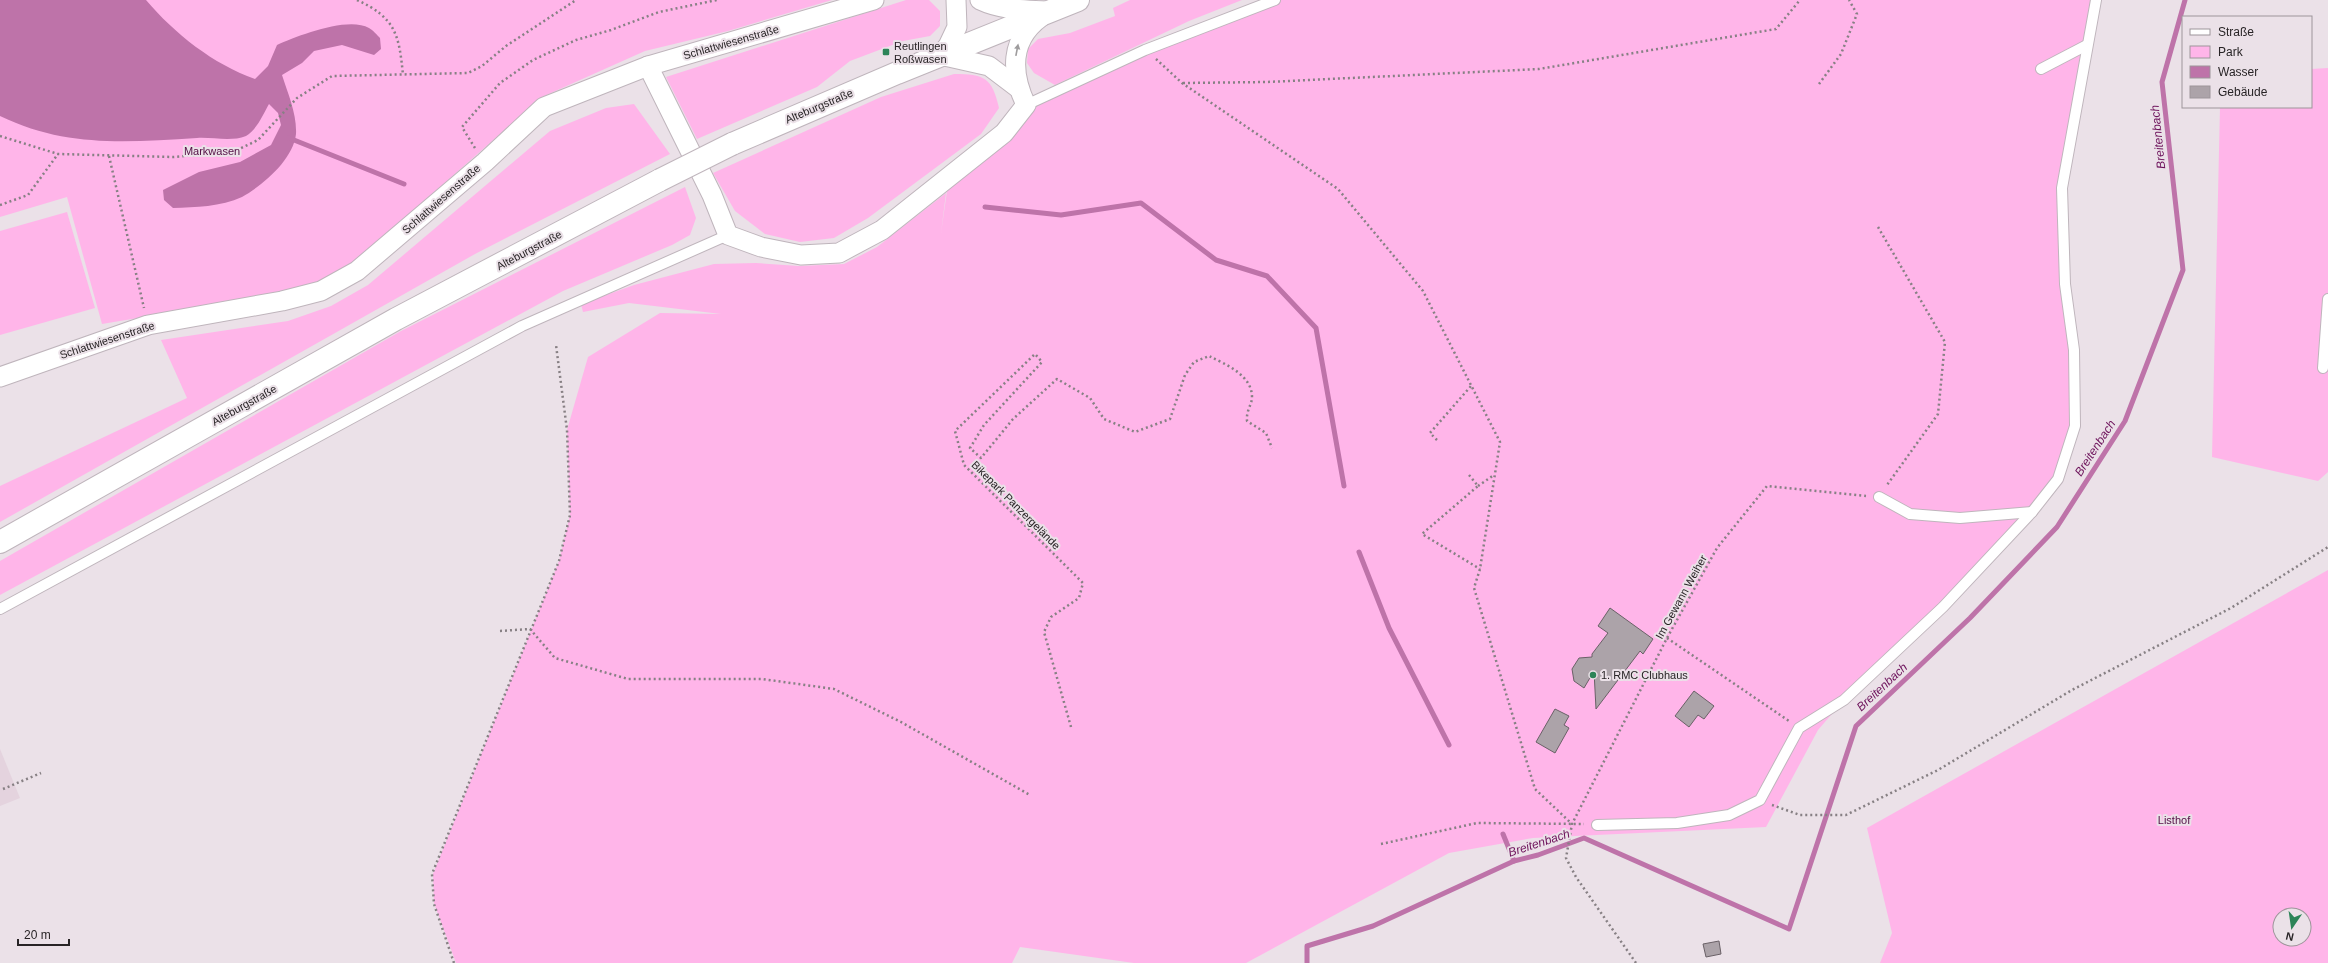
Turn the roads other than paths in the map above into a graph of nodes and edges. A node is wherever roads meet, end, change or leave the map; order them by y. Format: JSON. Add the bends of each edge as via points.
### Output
{"nodes":[{"id":1,"x":874,"y":0,"type":"edge"},
{"id":2,"x":956,"y":0,"type":"edge"},
{"id":3,"x":980,"y":0,"type":"edge"},
{"id":4,"x":1078,"y":0,"type":"edge"},
{"id":5,"x":1275,"y":0,"type":"edge"},
{"id":6,"x":2096,"y":0,"type":"edge"},
{"id":7,"x":1049,"y":11,"type":"junction"},
{"id":8,"x":2087,"y":45,"type":"junction"},
{"id":9,"x":940,"y":55,"type":"junction"},
{"id":10,"x":648,"y":66,"type":"junction"},
{"id":11,"x":2041,"y":69,"type":"dead end"},
{"id":12,"x":1018,"y":88,"type":"junction"},
{"id":13,"x":1026,"y":105,"type":"junction"},
{"id":14,"x":728,"y":235,"type":"junction"},
{"id":15,"x":2328,"y":299,"type":"edge"},
{"id":16,"x":2324,"y":368,"type":"dead end"},
{"id":17,"x":0,"y":377,"type":"edge"},
{"id":18,"x":1879,"y":497,"type":"road end"},
{"id":19,"x":2032,"y":512,"type":"junction"},
{"id":20,"x":0,"y":542,"type":"edge"},
{"id":21,"x":0,"y":609,"type":"edge"},
{"id":22,"x":1597,"y":824,"type":"dead end"}],
"edges":[{"from":1,"to":10,"type":"street","name":"Schlattwiesenstraße"},
{"from":2,"to":9,"type":"street","via":[[957,27],[948,46]]},
{"from":3,"to":7,"type":"street","via":[[995,7]]},
{"from":4,"to":7,"type":"main road","name":"Alteburgstraße"},
{"from":5,"to":13,"type":"lane","via":[[1145,50]]},
{"from":6,"to":8,"type":"lane"},
{"from":7,"to":9,"type":"main road","name":"Alteburgstraße"},
{"from":12,"to":7,"type":"street","one_way":true,"via":[[1015,55],[1018,44],[1030,25]]},
{"from":8,"to":11,"type":"lane"},
{"from":8,"to":19,"type":"lane","via":[[2062,188],[2065,284],[2074,350],[2075,426],[2058,479]]},
{"from":9,"to":12,"type":"street","via":[[990,66]]},
{"from":9,"to":20,"type":"main road","name":"Alteburgstraße","bridge":true,"via":[[732,144],[660,180],[396,319]]},
{"from":10,"to":14,"type":"street","via":[[712,195]]},
{"from":10,"to":17,"type":"street","name":"Schlattwiesenstraße","via":[[544,107],[485,162],[358,271],[321,291],[282,301],[148,325]]},
{"from":12,"to":13,"type":"street"},
{"from":13,"to":14,"type":"street","via":[[1004,133],[901,215],[882,230],[839,253],[801,255],[761,247]]},
{"from":14,"to":21,"type":"lane","via":[[522,326]]},
{"from":15,"to":16,"type":"lane"},
{"from":18,"to":19,"type":"lane","via":[[1910,514],[1960,518]]},
{"from":19,"to":22,"type":"lane","via":[[1943,607],[1844,700],[1798,728],[1760,800],[1729,815],[1677,823]]}]}
